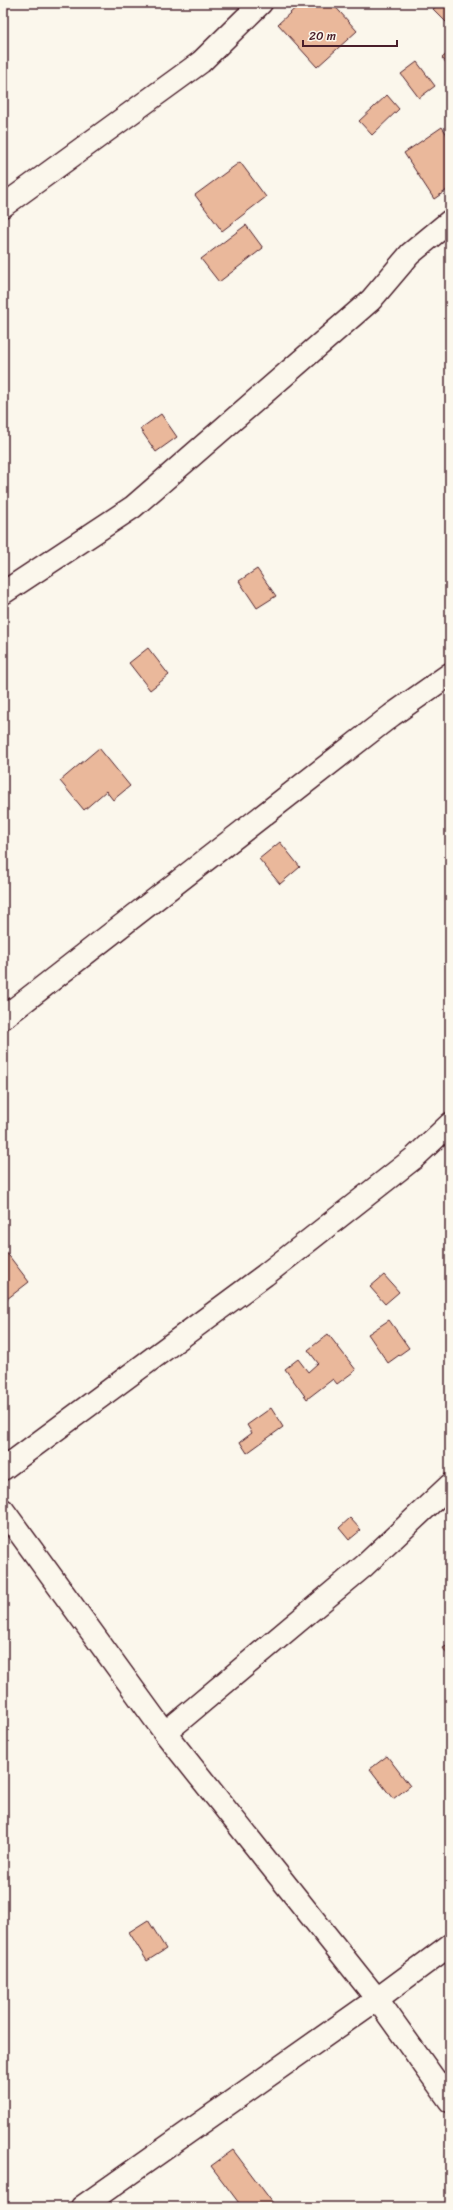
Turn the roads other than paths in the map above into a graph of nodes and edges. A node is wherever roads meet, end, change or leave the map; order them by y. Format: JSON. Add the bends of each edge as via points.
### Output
{"nodes":[{"id":1,"x":261,"y":3,"type":"edge"},
{"id":2,"x":3,"y":206,"type":"edge"},
{"id":3,"x":450,"y":222,"type":"edge"},
{"id":4,"x":3,"y":593,"type":"edge"},
{"id":5,"x":450,"y":674,"type":"edge"},
{"id":6,"x":3,"y":1018,"type":"edge"},
{"id":7,"x":450,"y":1124,"type":"edge"},
{"id":8,"x":3,"y":1469,"type":"edge"},
{"id":9,"x":450,"y":1485,"type":"edge"},
{"id":10,"x":3,"y":1510,"type":"edge"},
{"id":11,"x":165,"y":1733,"type":"junction"},
{"id":12,"x":450,"y":1945,"type":"edge"},
{"id":13,"x":377,"y":1999,"type":"junction"},
{"id":14,"x":450,"y":2101,"type":"edge"},
{"id":15,"x":82,"y":2207,"type":"edge"}],
"edges":[{"from":1,"to":2,"type":"street","via":[[201,62]]},
{"from":3,"to":4,"type":"street","via":[[410,254],[365,305],[133,507]]},
{"from":5,"to":6,"type":"street","via":[[392,715]]},
{"from":7,"to":8,"type":"street","via":[[414,1158],[265,1276]]},
{"from":9,"to":11,"type":"street","via":[[364,1566]]},
{"from":10,"to":11,"type":"street"},
{"from":11,"to":13,"type":"street"},
{"from":12,"to":13,"type":"street"},
{"from":13,"to":14,"type":"street"},
{"from":13,"to":15,"type":"street"}]}
